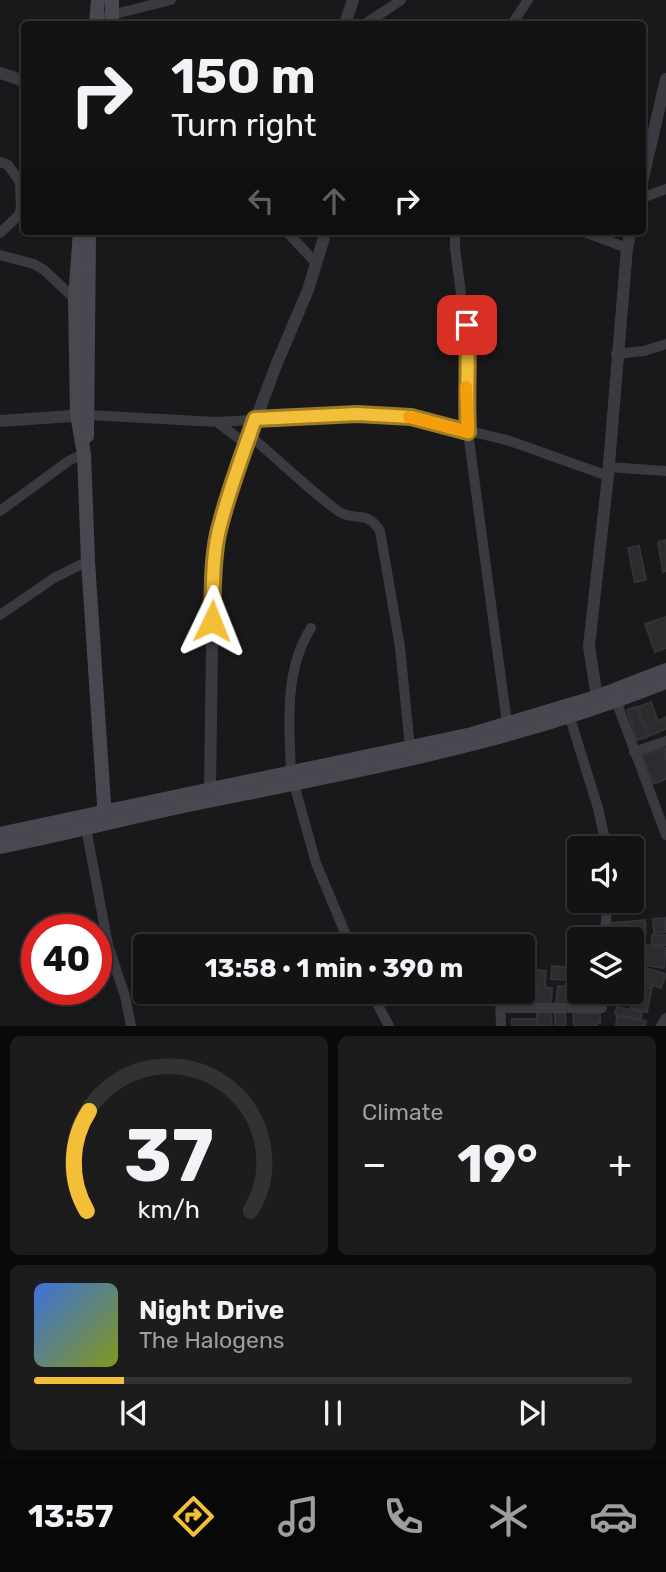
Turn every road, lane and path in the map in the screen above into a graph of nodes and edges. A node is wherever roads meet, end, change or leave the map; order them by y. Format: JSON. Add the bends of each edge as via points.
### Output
{"nodes":[{"id":1,"x":98,"y":0,"type":"edge"},
{"id":2,"x":112,"y":0,"type":"edge"},
{"id":3,"x":171,"y":0,"type":"edge"},
{"id":4,"x":354,"y":0,"type":"edge"},
{"id":5,"x":401,"y":0,"type":"edge"},
{"id":6,"x":528,"y":0,"type":"edge"},
{"id":7,"x":96,"y":20,"type":"edge"},
{"id":8,"x":112,"y":20,"type":"edge"},
{"id":9,"x":346,"y":21,"type":"edge"},
{"id":10,"x":370,"y":21,"type":"edge"},
{"id":11,"x":514,"y":21,"type":"edge"},
{"id":12,"x":0,"y":73,"type":"edge"},
{"id":13,"x":666,"y":79,"type":"edge"},
{"id":14,"x":21,"y":80,"type":"edge"},
{"id":15,"x":0,"y":162,"type":"edge"},
{"id":16,"x":646,"y":165,"type":"edge"},
{"id":17,"x":666,"y":189,"type":"edge"},
{"id":18,"x":646,"y":196,"type":"edge"},
{"id":19,"x":0,"y":233,"type":"edge"},
{"id":20,"x":80,"y":235,"type":"edge"},
{"id":21,"x":90,"y":235,"type":"edge"},
{"id":22,"x":290,"y":235,"type":"edge"},
{"id":23,"x":325,"y":235,"type":"edge"},
{"id":24,"x":456,"y":235,"type":"edge"},
{"id":25,"x":593,"y":235,"type":"edge"},
{"id":26,"x":630,"y":235,"type":"edge"},
{"id":27,"x":627,"y":248,"type":"junction"},
{"id":28,"x":0,"y":255,"type":"edge"},
{"id":29,"x":317,"y":264,"type":"junction"},
{"id":30,"x":75,"y":299,"type":"junction"},
{"id":31,"x":666,"y":344,"type":"edge"},
{"id":32,"x":616,"y":354,"type":"junction"},
{"id":33,"x":83,"y":415,"type":"junction"},
{"id":34,"x":255,"y":419,"type":"junction"},
{"id":35,"x":0,"y":421,"type":"edge"},
{"id":36,"x":217,"y":422,"type":"junction"},
{"id":37,"x":468,"y":432,"type":"junction"},
{"id":38,"x":248,"y":440,"type":"junction"},
{"id":39,"x":85,"y":454,"type":"junction"},
{"id":40,"x":666,"y":471,"type":"edge"},
{"id":41,"x":608,"y":472,"type":"junction"},
{"id":42,"x":0,"y":511,"type":"edge"},
{"id":43,"x":89,"y":561,"type":"junction"},
{"id":44,"x":0,"y":615,"type":"edge"},
{"id":45,"x":312,"y":628,"type":"dead end"},
{"id":46,"x":666,"y":670,"type":"edge"},
{"id":47,"x":666,"y":682,"type":"edge"},
{"id":48,"x":614,"y":696,"type":"junction"},
{"id":49,"x":597,"y":702,"type":"junction"},
{"id":50,"x":570,"y":718,"type":"junction"},
{"id":51,"x":507,"y":723,"type":"junction"},
{"id":52,"x":666,"y":741,"type":"edge"},
{"id":53,"x":410,"y":748,"type":"junction"},
{"id":54,"x":634,"y":752,"type":"junction"},
{"id":55,"x":293,"y":778,"type":"junction"},
{"id":56,"x":210,"y":789,"type":"junction"},
{"id":57,"x":105,"y":817,"type":"junction"},
{"id":58,"x":86,"y":828,"type":"junction"},
{"id":59,"x":666,"y":833,"type":"edge"},
{"id":60,"x":0,"y":834,"type":"edge"},
{"id":61,"x":604,"y":836,"type":"edge"},
{"id":62,"x":0,"y":847,"type":"edge"},
{"id":63,"x":346,"y":934,"type":"edge"},
{"id":64,"x":377,"y":1004,"type":"edge"},
{"id":65,"x":501,"y":1004,"type":"edge"},
{"id":66,"x":602,"y":1004,"type":"edge"},
{"id":67,"x":501,"y":1007,"type":"junction"},
{"id":68,"x":666,"y":1018,"type":"edge"},
{"id":69,"x":131,"y":1026,"type":"edge"},
{"id":70,"x":389,"y":1026,"type":"edge"},
{"id":71,"x":501,"y":1026,"type":"edge"},
{"id":72,"x":661,"y":1026,"type":"edge"}],
"edges":[{"from":1,"to":7,"type":"main road"},
{"from":2,"to":8,"type":"main road"},
{"from":3,"to":8,"type":"street"},
{"from":4,"to":9,"type":"street"},
{"from":5,"to":10,"type":"street"},
{"from":6,"to":11,"type":"street"},
{"from":7,"to":8,"type":"street"},
{"from":12,"to":14,"type":"street"},
{"from":13,"to":16,"type":"street"},
{"from":15,"to":19,"type":"street","via":[[17,175],[21,187],[19,215]]},
{"from":17,"to":18,"type":"street"},
{"from":20,"to":30,"type":"main road"},
{"from":21,"to":33,"type":"main road"},
{"from":22,"to":29,"type":"street"},
{"from":23,"to":29,"type":"street"},
{"from":24,"to":37,"type":"street","via":[[468,347]]},
{"from":25,"to":27,"type":"street"},
{"from":26,"to":27,"type":"street"},
{"from":27,"to":32,"type":"street"},
{"from":28,"to":30,"type":"street","via":[[34,264]]},
{"from":29,"to":34,"type":"street"},
{"from":30,"to":33,"type":"main road"},
{"from":31,"to":32,"type":"street"},
{"from":32,"to":41,"type":"street"},
{"from":33,"to":35,"type":"street"},
{"from":33,"to":36,"type":"street"},
{"from":33,"to":39,"type":"main road"},
{"from":34,"to":36,"type":"street"},
{"from":34,"to":37,"type":"street","via":[[357,414],[411,417]]},
{"from":34,"to":38,"type":"street"},
{"from":36,"to":38,"type":"street"},
{"from":37,"to":41,"type":"street"},
{"from":37,"to":51,"type":"street"},
{"from":38,"to":53,"type":"street","via":[[341,513],[364,516],[380,531],[400,647]]},
{"from":38,"to":56,"type":"street","via":[[218,535],[213,575]]},
{"from":39,"to":42,"type":"street"},
{"from":39,"to":43,"type":"main road"},
{"from":40,"to":41,"type":"street"},
{"from":41,"to":49,"type":"street","via":[[589,646]]},
{"from":43,"to":44,"type":"street","via":[[54,578]]},
{"from":43,"to":57,"type":"main road"},
{"from":45,"to":55,"type":"street","via":[[300,645],[291,693],[288,720]]},
{"from":46,"to":48,"type":"main road"},
{"from":47,"to":48,"type":"main road"},
{"from":48,"to":49,"type":"main road"},
{"from":48,"to":54,"type":"street"},
{"from":49,"to":50,"type":"main road"},
{"from":49,"to":51,"type":"main road"},
{"from":50,"to":55,"type":"main road","via":[[462,748]]},
{"from":50,"to":61,"type":"street"},
{"from":51,"to":53,"type":"main road"},
{"from":52,"to":54,"type":"street"},
{"from":53,"to":55,"type":"main road"},
{"from":54,"to":59,"type":"street"},
{"from":55,"to":56,"type":"main road"},
{"from":55,"to":57,"type":"main road"},
{"from":55,"to":63,"type":"street","via":[[316,863]]},
{"from":56,"to":57,"type":"main road"},
{"from":57,"to":58,"type":"main road"},
{"from":57,"to":60,"type":"main road"},
{"from":58,"to":62,"type":"main road"},
{"from":58,"to":69,"type":"street","via":[[108,946]]},
{"from":64,"to":70,"type":"street"},
{"from":65,"to":67,"type":"street"},
{"from":66,"to":67,"type":"street","via":[[601,1008]]},
{"from":67,"to":71,"type":"street"},
{"from":68,"to":72,"type":"street"}]}
